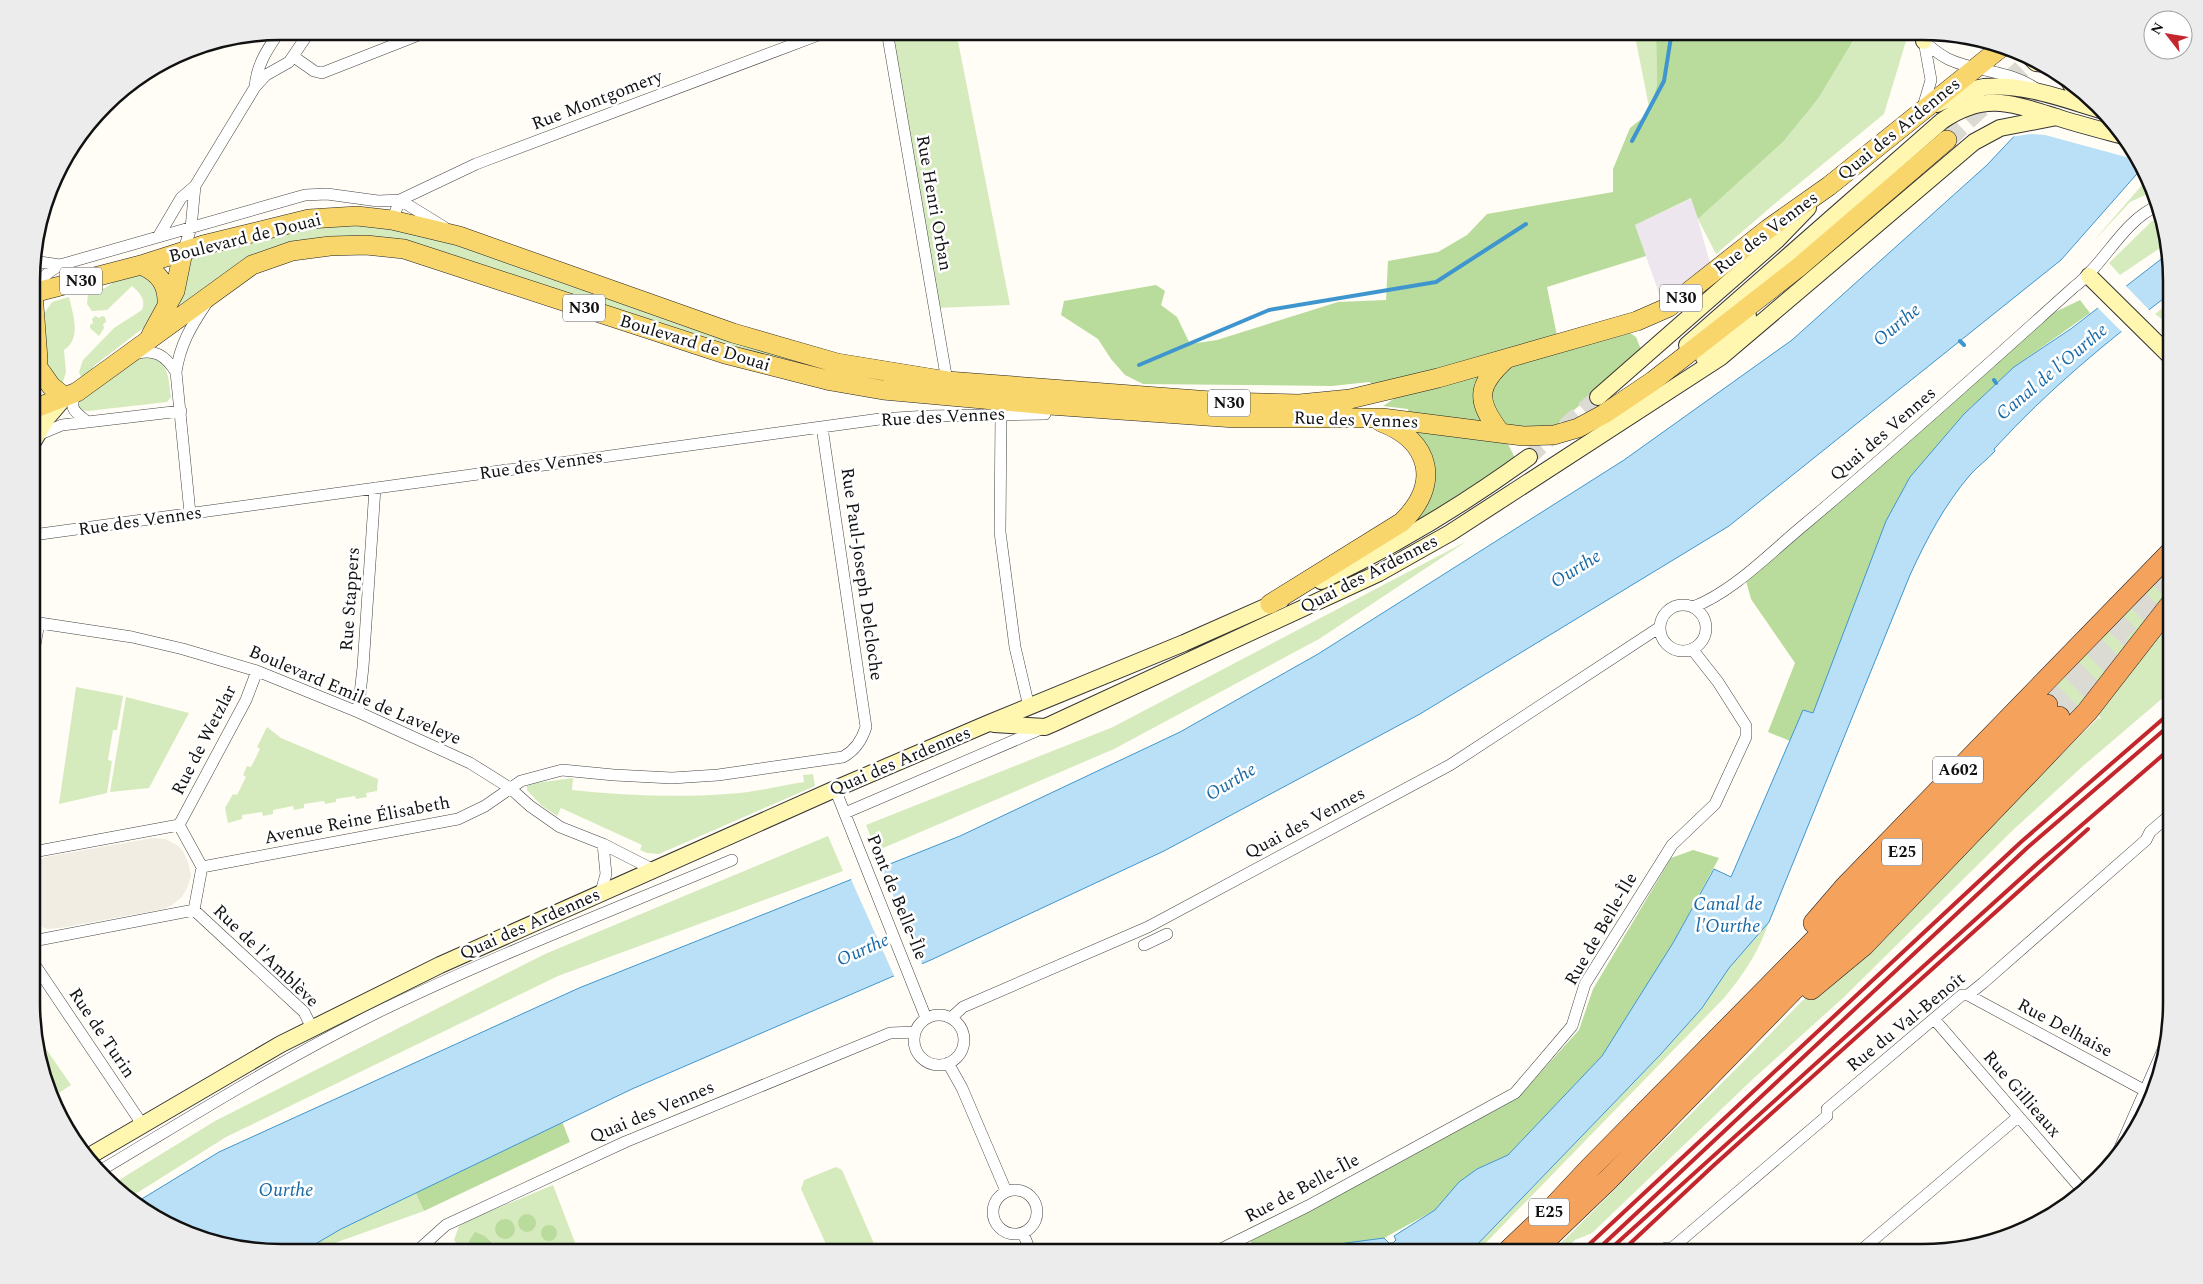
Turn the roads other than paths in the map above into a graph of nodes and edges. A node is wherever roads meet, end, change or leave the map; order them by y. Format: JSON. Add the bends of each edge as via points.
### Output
{"nodes":[{"id":1,"x":273,"y":40,"type":"edge"},
{"id":2,"x":304,"y":40,"type":"edge"},
{"id":3,"x":406,"y":40,"type":"edge"},
{"id":4,"x":805,"y":40,"type":"edge"},
{"id":5,"x":889,"y":40,"type":"edge"},
{"id":6,"x":1924,"y":40,"type":"edge"},
{"id":7,"x":1926,"y":40,"type":"edge"},
{"id":8,"x":1996,"y":52,"type":"edge"},
{"id":9,"x":294,"y":57,"type":"junction"},
{"id":10,"x":1978,"y":67,"type":"junction"},
{"id":11,"x":255,"y":87,"type":"junction"},
{"id":12,"x":2042,"y":94,"type":"junction"},
{"id":13,"x":2087,"y":106,"type":"edge"},
{"id":14,"x":1921,"y":112,"type":"junction"},
{"id":15,"x":2057,"y":118,"type":"junction"},
{"id":16,"x":2112,"y":133,"type":"edge"},
{"id":17,"x":1947,"y":140,"type":"tunnel mouth"},
{"id":18,"x":195,"y":186,"type":"junction"},
{"id":19,"x":1829,"y":186,"type":"junction"},
{"id":20,"x":400,"y":200,"type":"junction"},
{"id":21,"x":2152,"y":210,"type":"edge"},
{"id":22,"x":392,"y":220,"type":"junction"},
{"id":23,"x":191,"y":228,"type":"junction"},
{"id":24,"x":458,"y":236,"type":"junction"},
{"id":25,"x":158,"y":237,"type":"junction"},
{"id":26,"x":183,"y":252,"type":"junction"},
{"id":27,"x":41,"y":262,"type":"edge"},
{"id":28,"x":60,"y":265,"type":"junction"},
{"id":29,"x":141,"y":265,"type":"junction"},
{"id":30,"x":1799,"y":267,"type":"junction"},
{"id":31,"x":2089,"y":276,"type":"junction"},
{"id":32,"x":40,"y":280,"type":"edge"},
{"id":33,"x":40,"y":291,"type":"edge"},
{"id":34,"x":212,"y":294,"type":"junction"},
{"id":35,"x":168,"y":306,"type":"junction"},
{"id":36,"x":144,"y":344,"type":"junction"},
{"id":37,"x":2163,"y":345,"type":"edge"},
{"id":38,"x":128,"y":357,"type":"junction"},
{"id":39,"x":1506,"y":358,"type":"junction"},
{"id":40,"x":176,"y":372,"type":"junction"},
{"id":41,"x":40,"y":378,"type":"edge"},
{"id":42,"x":947,"y":381,"type":"junction"},
{"id":43,"x":1674,"y":387,"type":"junction"},
{"id":44,"x":71,"y":395,"type":"junction"},
{"id":45,"x":1603,"y":404,"type":"junction"},
{"id":46,"x":1049,"y":405,"type":"junction"},
{"id":47,"x":40,"y":406,"type":"edge"},
{"id":48,"x":180,"y":412,"type":"junction"},
{"id":49,"x":1001,"y":414,"type":"junction"},
{"id":50,"x":1371,"y":418,"type":"junction"},
{"id":51,"x":86,"y":421,"type":"junction"},
{"id":52,"x":822,"y":427,"type":"junction"},
{"id":53,"x":40,"y":430,"type":"edge"},
{"id":54,"x":1500,"y":432,"type":"junction"},
{"id":55,"x":40,"y":436,"type":"edge"},
{"id":56,"x":1529,"y":457,"type":"tunnel mouth"},
{"id":57,"x":375,"y":488,"type":"junction"},
{"id":58,"x":190,"y":513,"type":"junction"},
{"id":59,"x":40,"y":534,"type":"edge"},
{"id":60,"x":2163,"y":560,"type":"edge"},
{"id":61,"x":1270,"y":604,"type":"junction"},
{"id":62,"x":1693,"y":607,"type":"junction"},
{"id":63,"x":2163,"y":614,"type":"edge"},
{"id":64,"x":40,"y":624,"type":"edge"},
{"id":65,"x":1660,"y":627,"type":"junction"},
{"id":66,"x":1692,"y":649,"type":"junction"},
{"id":67,"x":257,"y":671,"type":"junction"},
{"id":68,"x":1029,"y":707,"type":"junction"},
{"id":69,"x":358,"y":712,"type":"junction"},
{"id":70,"x":989,"y":723,"type":"junction"},
{"id":71,"x":1045,"y":727,"type":"junction"},
{"id":72,"x":510,"y":788,"type":"junction"},
{"id":73,"x":835,"y":789,"type":"junction"},
{"id":74,"x":845,"y":813,"type":"junction"},
{"id":75,"x":2163,"y":821,"type":"edge"},
{"id":76,"x":179,"y":825,"type":"junction"},
{"id":77,"x":603,"y":844,"type":"junction"},
{"id":78,"x":40,"y":851,"type":"edge"},
{"id":79,"x":732,"y":860,"type":"dead end"},
{"id":80,"x":202,"y":867,"type":"junction"},
{"id":81,"x":652,"y":869,"type":"junction"},
{"id":82,"x":601,"y":892,"type":"junction"},
{"id":83,"x":194,"y":910,"type":"junction"},
{"id":84,"x":1167,"y":934,"type":"dead end"},
{"id":85,"x":40,"y":940,"type":"edge"},
{"id":86,"x":1144,"y":945,"type":"dead end"},
{"id":87,"x":40,"y":972,"type":"edge"},
{"id":88,"x":1968,"y":995,"type":"junction"},
{"id":89,"x":1757,"y":999,"type":"junction"},
{"id":90,"x":1782,"y":1002,"type":"junction"},
{"id":91,"x":926,"y":1018,"type":"junction"},
{"id":92,"x":951,"y":1018,"type":"junction"},
{"id":93,"x":1934,"y":1019,"type":"junction"},
{"id":94,"x":312,"y":1028,"type":"junction"},
{"id":95,"x":915,"y":1032,"type":"junction"},
{"id":96,"x":948,"y":1063,"type":"junction"},
{"id":97,"x":2146,"y":1092,"type":"edge"},
{"id":98,"x":2018,"y":1117,"type":"junction"},
{"id":99,"x":142,"y":1124,"type":"junction"},
{"id":100,"x":93,"y":1154,"type":"edge"},
{"id":101,"x":106,"y":1168,"type":"edge"},
{"id":102,"x":2079,"y":1186,"type":"edge"},
{"id":103,"x":1006,"y":1191,"type":"junction"},
{"id":104,"x":1023,"y":1233,"type":"junction"},
{"id":105,"x":426,"y":1244,"type":"edge"},
{"id":106,"x":1028,"y":1244,"type":"edge"},
{"id":107,"x":1231,"y":1244,"type":"edge"},
{"id":108,"x":1515,"y":1244,"type":"edge"},
{"id":109,"x":1541,"y":1244,"type":"edge"},
{"id":110,"x":1677,"y":1244,"type":"edge"},
{"id":111,"x":1868,"y":1244,"type":"edge"}],
"edges":[{"from":1,"to":11,"type":"street","via":[[256,72]]},
{"from":2,"to":9,"type":"street"},
{"from":3,"to":9,"type":"street","via":[[322,73]]},
{"from":4,"to":20,"type":"street","name":"Rue Montgomery","via":[[476,164]]},
{"from":5,"to":42,"type":"street","name":"Rue Henri Orban"},
{"from":6,"to":14,"type":"street","via":[[1931,80]]},
{"from":7,"to":10,"type":"street","via":[[1934,51],[1950,60]]},
{"from":8,"to":10,"type":"main road","name":"Quai des Ardennes"},
{"from":9,"to":11,"type":"street","via":[[266,75]]},
{"from":10,"to":12,"type":"street","via":[[2027,82]]},
{"from":10,"to":14,"type":"main road","name":"Quai des Ardennes"},
{"from":11,"to":18,"type":"street"},
{"from":12,"to":13,"type":"main road"},
{"from":12,"to":14,"type":"main road","via":[[1984,87],[1957,95]]},
{"from":14,"to":19,"type":"main road","name":"Quai des Ardennes"},
{"from":15,"to":16,"type":"main road"},
{"from":15,"to":43,"type":"main road","name":"Quai des Ardennes","via":[[2000,128],[1974,142],[1721,357]]},
{"from":15,"to":45,"type":"main road","via":[[2002,102],[1984,103],[1956,112]]},
{"from":17,"to":30,"type":"main road","name":"Quai des Ardennes","number":"N30"},
{"from":18,"to":23,"type":"street"},
{"from":18,"to":25,"type":"street","via":[[181,198]]},
{"from":19,"to":39,"type":"main road","name":"Rue des Vennes","number":"N30","via":[[1669,307],[1637,321]]},
{"from":19,"to":45,"type":"main road","name":"Quai des Ardennes","via":[[1777,240]]},
{"from":20,"to":22,"type":"street"},
{"from":20,"to":23,"type":"street","name":"Boulevard de Douai","via":[[378,201],[327,194],[306,196]]},
{"from":20,"to":24,"type":"street","name":"Boulevard de Douai"},
{"from":21,"to":31,"type":"street","name":"Quai des Vennes","via":[[2134,224],[2102,257]]},
{"from":22,"to":24,"type":"main road","name":"Boulevard de Douai","number":"N30"},
{"from":22,"to":26,"type":"main road","name":"Boulevard de Douai","number":"N30","via":[[357,216],[309,220]]},
{"from":23,"to":25,"type":"street","name":"Boulevard de Douai"},
{"from":23,"to":26,"type":"street"},
{"from":24,"to":42,"type":"main road","name":"Boulevard de Douai","number":"N30","via":[[733,333],[837,363]]},
{"from":25,"to":28,"type":"street","name":"Boulevard de Douai"},
{"from":26,"to":29,"type":"main road","name":"Boulevard de Douai","number":"N30"},
{"from":26,"to":35,"type":"main road","via":[[175,291]]},
{"from":27,"to":28,"type":"street"},
{"from":28,"to":32,"type":"street"},
{"from":29,"to":33,"type":"main road","name":"Boulevard de Douai","number":"N30"},
{"from":29,"to":35,"type":"main road","via":[[151,269],[166,285]]},
{"from":30,"to":43,"type":"main road","name":"Quai des Ardennes"},
{"from":30,"to":45,"type":"main road","name":"Rue des Vennes","number":"N30","via":[[1653,382]]},
{"from":31,"to":37,"type":"main road"},
{"from":31,"to":62,"type":"street","name":"Quai des Vennes","via":[[1872,468],[1743,576],[1708,601]]},
{"from":34,"to":36,"type":"main road","name":"Boulevard de Douai","number":"N30"},
{"from":34,"to":40,"type":"street","name":"Boulevard de Douai","via":[[187,333]]},
{"from":34,"to":46,"type":"main road","name":"Boulevard de Douai","number":"N30","via":[[252,265],[292,251],[366,245],[404,250],[725,354],[831,381],[883,390]]},
{"from":35,"to":36,"type":"main road"},
{"from":36,"to":38,"type":"main road","name":"Boulevard de Douai","number":"N30"},
{"from":38,"to":40,"type":"street","via":[[142,352],[157,353],[168,359]]},
{"from":38,"to":44,"type":"main road","name":"Boulevard de Douai","number":"N30"},
{"from":39,"to":42,"type":"main road","name":"Rue des Vennes","number":"N30","via":[[1368,396],[1299,404],[1224,402]]},
{"from":39,"to":54,"type":"main road","via":[[1486,380],[1482,390],[1488,415]]},
{"from":40,"to":48,"type":"street","name":"Boulevard de Douai"},
{"from":41,"to":44,"type":"main road"},
{"from":43,"to":71,"type":"main road","name":"Quai des Ardennes","via":[[1401,562]]},
{"from":44,"to":47,"type":"main road","name":"Boulevard de Douai","number":"N30"},
{"from":44,"to":51,"type":"street","via":[[72,407]]},
{"from":44,"to":53,"type":"main road","via":[[47,418]]},
{"from":45,"to":54,"type":"main road","name":"Rue des Vennes","number":"N30","via":[[1578,428],[1554,435],[1523,436]]},
{"from":46,"to":49,"type":"street","name":"Rue des Vennes","via":[[1045,414]]},
{"from":46,"to":50,"type":"main road","name":"Rue des Vennes","number":"N30","via":[[1235,418]]},
{"from":48,"to":51,"type":"street"},
{"from":48,"to":58,"type":"street","name":"Boulevard de Douai"},
{"from":49,"to":52,"type":"street","name":"Rue des Vennes","via":[[899,418]]},
{"from":49,"to":68,"type":"street","via":[[1000,532],[1015,647]]},
{"from":50,"to":54,"type":"main road","name":"Rue des Vennes","number":"N30"},
{"from":50,"to":61,"type":"main road","via":[[1399,430],[1418,449],[1424,461],[1427,483],[1416,508],[1402,522]]},
{"from":51,"to":55,"type":"street","via":[[55,426]]},
{"from":52,"to":57,"type":"street","name":"Rue des Vennes"},
{"from":52,"to":72,"type":"street","name":"Rue Paul-Joseph Delcloche","via":[[866,727],[861,741],[851,753],[843,757],[718,775],[672,778],[562,770],[521,781]]},
{"from":56,"to":61,"type":"main road","name":"Quai des Ardennes","via":[[1406,538]]},
{"from":57,"to":58,"type":"street","name":"Rue des Vennes"},
{"from":57,"to":69,"type":"street","name":"Rue Stappers"},
{"from":58,"to":59,"type":"street","name":"Rue des Vennes"},
{"from":60,"to":89,"type":"highway","number":"A602","via":[[1845,887],[1788,952]]},
{"from":61,"to":68,"type":"main road","name":"Quai des Ardennes"},
{"from":62,"to":65,"type":"street","via":[[1671,608],[1661,620]]},
{"from":62,"to":66,"type":"street","via":[[1706,624],[1703,639]]},
{"from":63,"to":90,"type":"highway","number":"A602","via":[[2087,712],[1864,945],[1801,998]]},
{"from":64,"to":67,"type":"street","name":"Boulevard Emile de Laveleye","via":[[132,637]]},
{"from":65,"to":66,"type":"street","via":[[1661,635],[1670,647],[1685,651]]},
{"from":65,"to":92,"type":"street","name":"Quai des Vennes","via":[[1450,766],[1148,927],[963,1006]]},
{"from":66,"to":107,"type":"street","name":"Rue de Belle-Île","via":[[1746,726],[1746,737],[1715,804],[1672,844],[1585,984],[1572,1026],[1515,1093],[1308,1206]]},
{"from":67,"to":69,"type":"street","name":"Boulevard Emile de Laveleye"},
{"from":67,"to":76,"type":"street","name":"Rue de Wetzlar","via":[[246,700]]},
{"from":68,"to":70,"type":"main road","name":"Quai des Ardennes"},
{"from":69,"to":72,"type":"street","name":"Boulevard Emile de Laveleye","via":[[470,763]]},
{"from":70,"to":71,"type":"main road","name":"Quai des Ardennes"},
{"from":70,"to":73,"type":"main road","name":"Quai des Ardennes"},
{"from":71,"to":74,"type":"street","name":"Quai des Ardennes"},
{"from":72,"to":77,"type":"street","name":"Boulevard Emile de Laveleye","via":[[549,821]]},
{"from":72,"to":80,"type":"street","name":"Avenue Reine Élisabeth","via":[[485,806],[458,819]]},
{"from":73,"to":74,"type":"street","name":"Pont de Belle-Île"},
{"from":73,"to":81,"type":"main road","name":"Quai des Ardennes"},
{"from":74,"to":91,"type":"street","name":"Pont de Belle-Île"},
{"from":75,"to":88,"type":"street","name":"Rue du Val-Benoît","via":[[2146,840]]},
{"from":76,"to":78,"type":"street"},
{"from":76,"to":80,"type":"street"},
{"from":77,"to":81,"type":"street","name":"Boulevard Emile de Laveleye"},
{"from":77,"to":82,"type":"street","via":[[606,874]]},
{"from":79,"to":101,"type":"street","name":"Quai des Ardennes","via":[[374,1014],[288,1059]]},
{"from":80,"to":83,"type":"street"},
{"from":81,"to":82,"type":"main road","name":"Quai des Ardennes"},
{"from":82,"to":94,"type":"main road","name":"Quai des Ardennes","via":[[440,965]]},
{"from":83,"to":85,"type":"street"},
{"from":83,"to":94,"type":"street","name":"Rue de l'Amblève","via":[[304,1012]]},
{"from":84,"to":86,"type":"street"},
{"from":87,"to":99,"type":"street","name":"Rue de Turin"},
{"from":88,"to":93,"type":"street","name":"Rue du Val-Benoît","via":[[1962,995]]},
{"from":88,"to":97,"type":"street","name":"Rue Delhaise"},
{"from":89,"to":90,"type":"highway","number":"E25","via":[[2053,711]]},
{"from":89,"to":108,"type":"highway","number":"E25"},
{"from":90,"to":109,"type":"highway","number":"E25"},
{"from":91,"to":92,"type":"street","via":[[940,1014]]},
{"from":91,"to":95,"type":"street"},
{"from":92,"to":96,"type":"street","via":[[960,1026],[964,1040],[959,1054]]},
{"from":93,"to":98,"type":"street","name":"Rue Gillieaux"},
{"from":93,"to":110,"type":"street","name":"Rue du Val-Benoît","via":[[1827,1109],[1826,1116]]},
{"from":94,"to":99,"type":"main road","name":"Quai des Ardennes"},
{"from":95,"to":96,"type":"street","via":[[916,1051],[924,1060],[934,1064]]},
{"from":95,"to":105,"type":"street","name":"Quai des Vennes","via":[[890,1033],[625,1142],[446,1225]]},
{"from":96,"to":103,"type":"street"},
{"from":98,"to":102,"type":"street","name":"Rue Gillieaux"},
{"from":98,"to":111,"type":"street"},
{"from":99,"to":100,"type":"main road","name":"Quai des Ardennes"},
{"from":103,"to":104,"type":"street","via":[[1020,1190],[1034,1201],[1037,1212],[1033,1225]]},
{"from":103,"to":104,"type":"street","via":[[992,1207],[994,1222],[1007,1234]]},
{"from":104,"to":106,"type":"street"}]}
